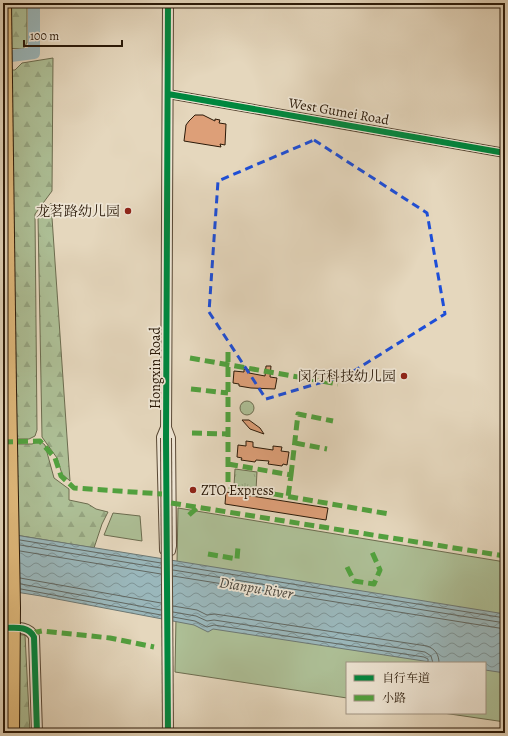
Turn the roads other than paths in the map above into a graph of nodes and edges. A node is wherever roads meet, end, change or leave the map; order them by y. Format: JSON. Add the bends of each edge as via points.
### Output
{"nodes":[{"id":1,"x":4,"y":3,"type":"edge"},
{"id":2,"x":168,"y":3,"type":"edge"},
{"id":3,"x":168,"y":94,"type":"junction"},
{"id":4,"x":505,"y":153,"type":"edge"},
{"id":5,"x":166,"y":425,"type":"junction"},
{"id":6,"x":13,"y":608,"type":"junction"},
{"id":7,"x":3,"y":628,"type":"edge"},
{"id":8,"x":12,"y":733,"type":"edge"},
{"id":9,"x":20,"y":733,"type":"edge"},
{"id":10,"x":38,"y":733,"type":"edge"},
{"id":11,"x":168,"y":733,"type":"edge"}],
"edges":[{"from":1,"to":6,"type":"highway","bridge":true},
{"from":2,"to":3,"type":"street","name":"Hongxin Road"},
{"from":3,"to":4,"type":"street","name":"West Gumei Road"},
{"from":3,"to":5,"type":"street","name":"Hongxin Road"},
{"from":5,"to":5,"type":"street","via":[[161,437],[164,550],[171,551],[171,438]]},
{"from":5,"to":11,"type":"street","name":"Hongxin Road","bridge":true},
{"from":6,"to":8,"type":"highway","bridge":true},
{"from":6,"to":9,"type":"highway","bridge":true},
{"from":7,"to":10,"type":"street","via":[[24,628],[34,637]]}]}
